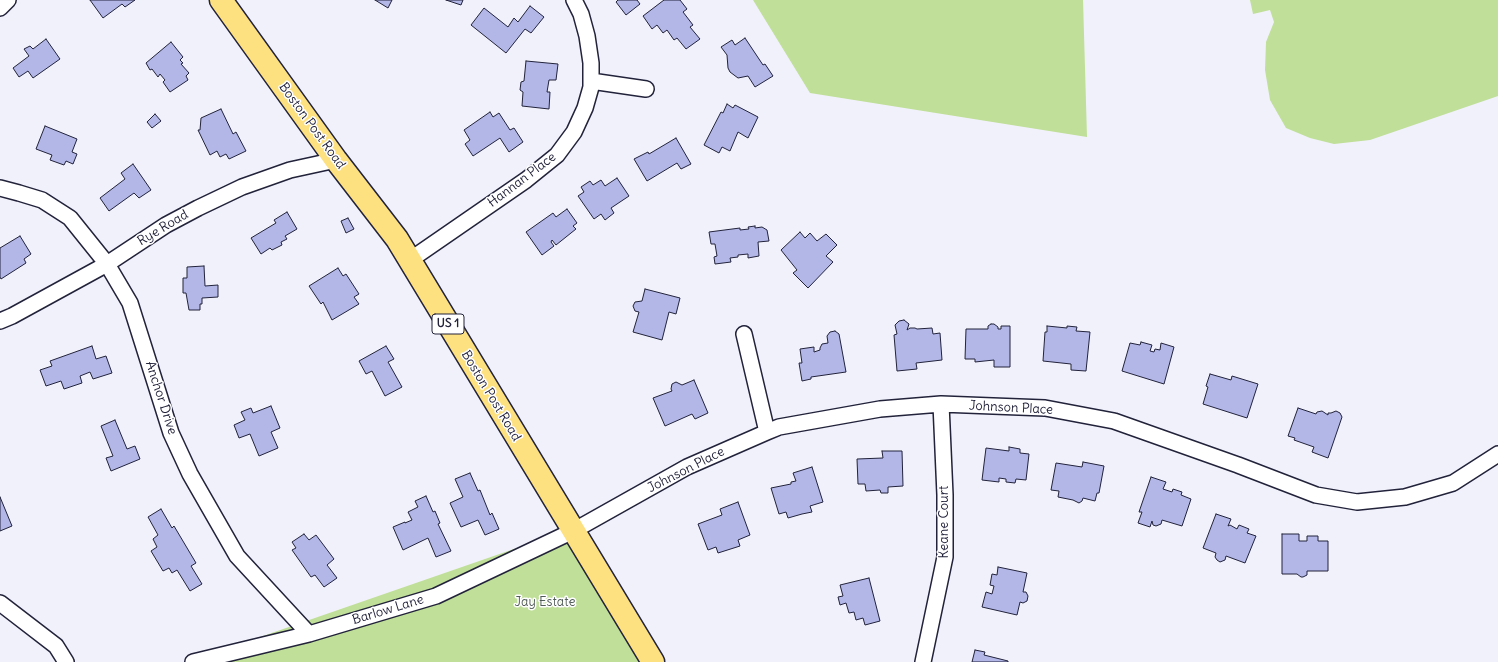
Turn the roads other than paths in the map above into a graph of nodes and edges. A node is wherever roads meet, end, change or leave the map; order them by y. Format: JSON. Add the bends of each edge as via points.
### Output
{"nodes":[{"id":1,"x":8,"y":0,"type":"edge"},
{"id":2,"x":221,"y":0,"type":"edge"},
{"id":3,"x":574,"y":0,"type":"edge"},
{"id":4,"x":0,"y":8,"type":"edge"},
{"id":5,"x":591,"y":81,"type":"junction"},
{"id":6,"x":646,"y":89,"type":"dead end"},
{"id":7,"x":336,"y":160,"type":"junction"},
{"id":8,"x":0,"y":188,"type":"edge"},
{"id":9,"x":410,"y":260,"type":"junction"},
{"id":10,"x":107,"y":264,"type":"junction"},
{"id":11,"x":0,"y":321,"type":"edge"},
{"id":12,"x":744,"y":334,"type":"dead end"},
{"id":13,"x":941,"y":404,"type":"junction"},
{"id":14,"x":767,"y":432,"type":"junction"},
{"id":15,"x":1498,"y":454,"type":"edge"},
{"id":16,"x":573,"y":531,"type":"junction"},
{"id":17,"x":0,"y":603,"type":"edge"},
{"id":18,"x":309,"y":634,"type":"junction"},
{"id":19,"x":66,"y":662,"type":"edge"},
{"id":20,"x":193,"y":662,"type":"edge"},
{"id":21,"x":653,"y":662,"type":"edge"},
{"id":22,"x":923,"y":662,"type":"edge"}],
"edges":[{"from":1,"to":4,"type":"street"},
{"from":2,"to":7,"type":"main road","name":"Boston Post Road","number":"US 1"},
{"from":3,"to":5,"type":"street","name":"Hannan Place","via":[[587,36]]},
{"from":5,"to":6,"type":"street"},
{"from":5,"to":9,"type":"street","name":"Hannan Place","via":[[585,108],[574,132],[557,155],[526,180]]},
{"from":7,"to":9,"type":"main road","name":"Boston Post Road","number":"US 1","via":[[397,239]]},
{"from":7,"to":10,"type":"street","name":"Rye Road","via":[[290,170],[230,193],[166,225]]},
{"from":8,"to":10,"type":"street","name":"Anchor Drive","via":[[42,200],[70,218]]},
{"from":9,"to":16,"type":"main road","name":"Boston Post Road","number":"US 1"},
{"from":10,"to":11,"type":"street","name":"Rye Road"},
{"from":10,"to":18,"type":"street","name":"Anchor Drive","via":[[130,303],[171,434],[190,474],[238,556]]},
{"from":12,"to":14,"type":"street"},
{"from":13,"to":14,"type":"street","name":"Johnson Place","via":[[880,409],[779,427]]},
{"from":13,"to":15,"type":"street","name":"Johnson Place","via":[[1045,408],[1114,421],[1316,494],[1357,502],[1405,497],[1453,483]]},
{"from":13,"to":22,"type":"street","name":"Keane Court","via":[[945,557]]},
{"from":14,"to":16,"type":"street","name":"Johnson Place","via":[[687,467]]},
{"from":16,"to":18,"type":"street","name":"Barlow Lane","via":[[436,596]]},
{"from":16,"to":21,"type":"main road","name":"Boston Post Road","number":"US 1"},
{"from":17,"to":19,"type":"street","via":[[56,646]]},
{"from":18,"to":20,"type":"street","name":"Barlow Lane"}]}
